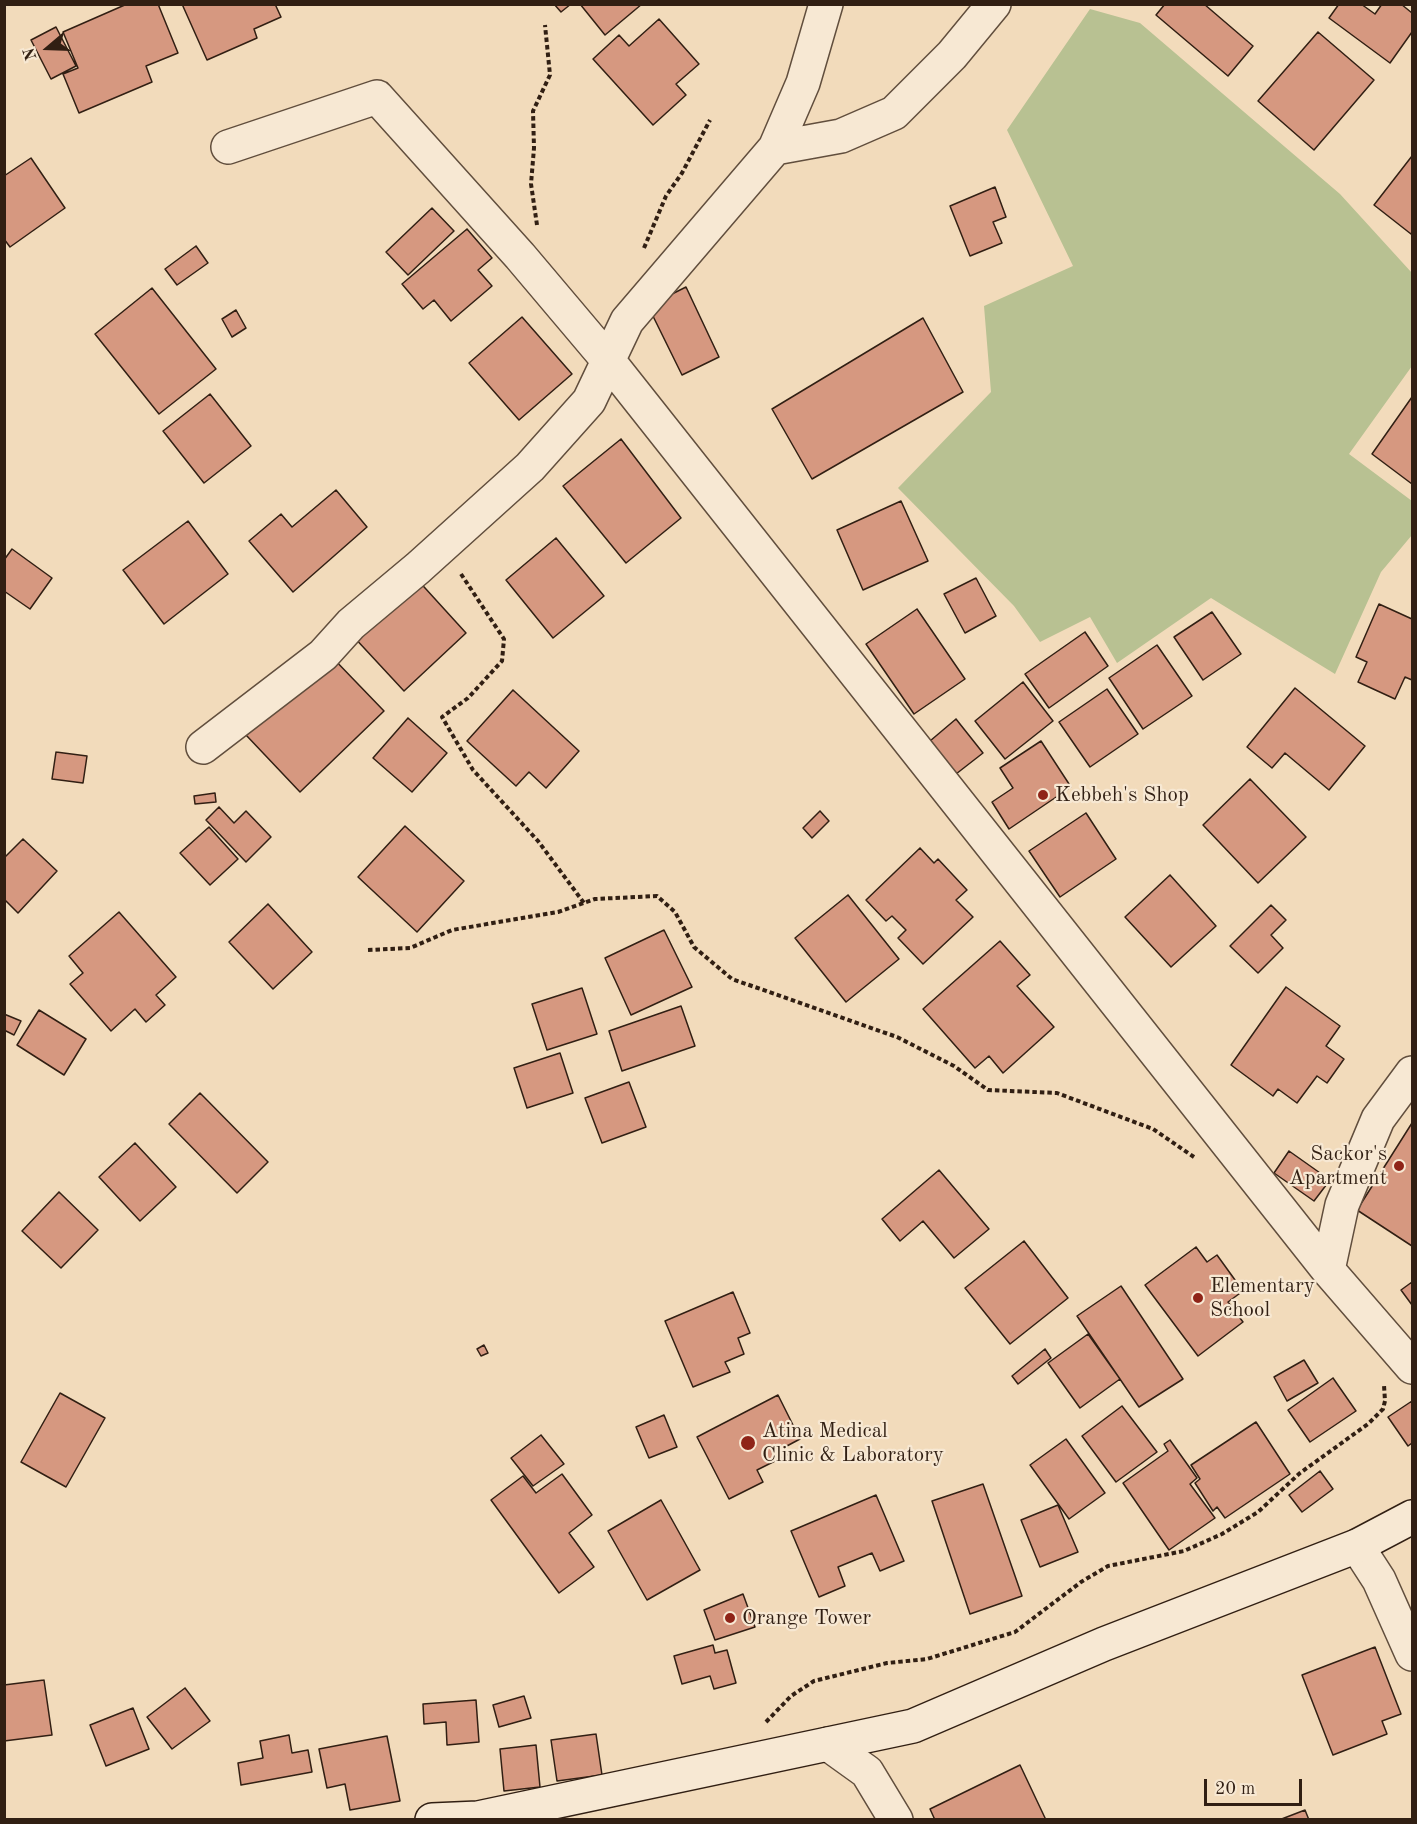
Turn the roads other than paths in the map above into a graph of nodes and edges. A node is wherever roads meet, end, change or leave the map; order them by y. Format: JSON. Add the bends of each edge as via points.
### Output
{"nodes":[{"id":1,"x":826,"y":4,"type":"edge"},
{"id":2,"x":994,"y":4,"type":"edge"},
{"id":3,"x":228,"y":147,"type":"dead end"},
{"id":4,"x":775,"y":148,"type":"junction"},
{"id":5,"x":607,"y":359,"type":"junction"},
{"id":6,"x":203,"y":747,"type":"dead end"},
{"id":7,"x":1413,"y":1073,"type":"edge"},
{"id":8,"x":1328,"y":1270,"type":"junction"},
{"id":9,"x":1398,"y":1373,"type":"edge"},
{"id":10,"x":1413,"y":1517,"type":"edge"},
{"id":11,"x":1357,"y":1546,"type":"junction"},
{"id":12,"x":1413,"y":1654,"type":"edge"},
{"id":13,"x":828,"y":1744,"type":"junction"},
{"id":14,"x":432,"y":1820,"type":"edge"},
{"id":15,"x":896,"y":1820,"type":"edge"}],
"edges":[{"from":1,"to":4,"type":"street","via":[[803,83]]},
{"from":2,"to":4,"type":"street","via":[[952,55],[894,113],[841,136]]},
{"from":3,"to":5,"type":"street","via":[[377,97]]},
{"from":4,"to":5,"type":"street","via":[[627,321]]},
{"from":5,"to":6,"type":"street","via":[[589,401],[546,450],[351,624],[323,656]]},
{"from":5,"to":8,"type":"street"},
{"from":7,"to":8,"type":"street","via":[[1378,1119],[1342,1205]]},
{"from":8,"to":9,"type":"street"},
{"from":10,"to":11,"type":"street"},
{"from":11,"to":12,"type":"street","via":[[1379,1580]]},
{"from":11,"to":13,"type":"street","via":[[1104,1644],[914,1726]]},
{"from":13,"to":14,"type":"street","via":[[478,1818]]},
{"from":13,"to":15,"type":"street","via":[[867,1772]]}]}
